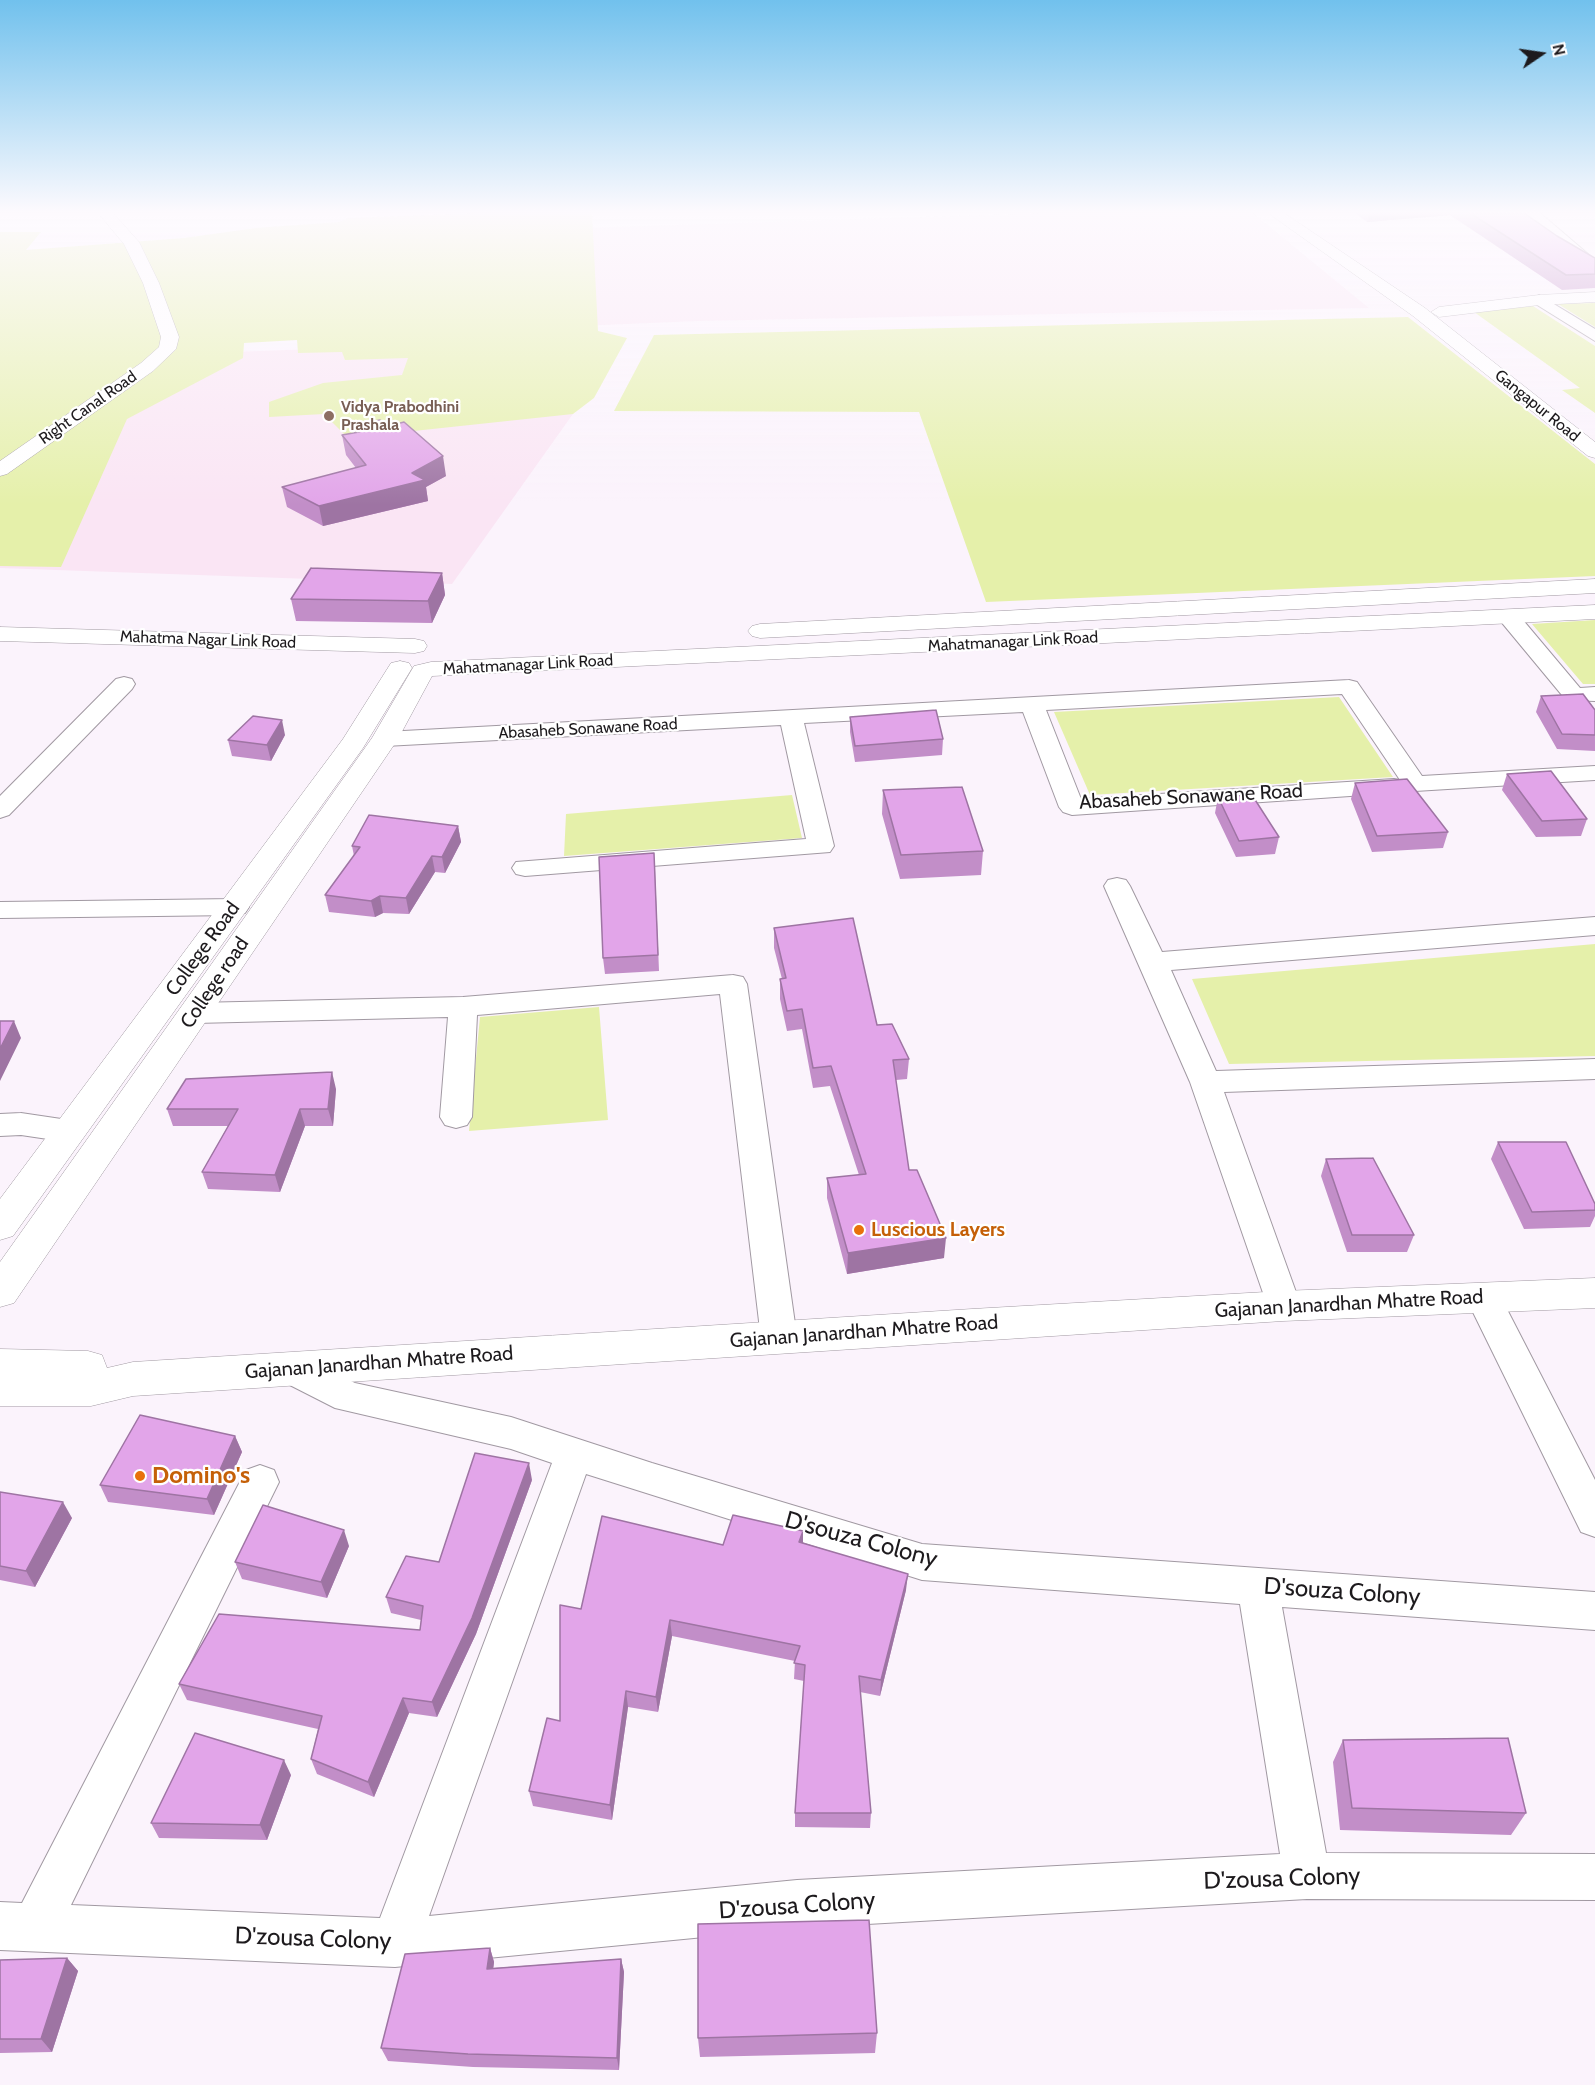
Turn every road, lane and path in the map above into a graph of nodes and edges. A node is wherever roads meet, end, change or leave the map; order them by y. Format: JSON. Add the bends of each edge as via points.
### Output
{"nodes":[{"id":1,"x":161,"y":310,"type":"edge"},
{"id":2,"x":1417,"y":310,"type":"edge"},
{"id":3,"x":1436,"y":310,"type":"edge"},
{"id":4,"x":1453,"y":310,"type":"edge"},
{"id":5,"x":1555,"y":310,"type":"edge"},
{"id":6,"x":1439,"y":312,"type":"junction"},
{"id":7,"x":1595,"y":336,"type":"edge"},
{"id":8,"x":1577,"y":416,"type":"dead end"},
{"id":9,"x":1595,"y":452,"type":"edge"},
{"id":10,"x":0,"y":470,"type":"edge"},
{"id":11,"x":1595,"y":586,"type":"edge"},
{"id":12,"x":1595,"y":612,"type":"edge"},
{"id":13,"x":1509,"y":618,"type":"junction"},
{"id":14,"x":0,"y":634,"type":"edge"},
{"id":15,"x":0,"y":656,"type":"edge"},
{"id":16,"x":417,"y":661,"type":"junction"},
{"id":17,"x":124,"y":684,"type":"dead end"},
{"id":18,"x":1595,"y":694,"type":"edge"},
{"id":19,"x":1033,"y":706,"type":"junction"},
{"id":20,"x":791,"y":718,"type":"junction"},
{"id":21,"x":386,"y":739,"type":"junction"},
{"id":22,"x":1595,"y":773,"type":"edge"},
{"id":23,"x":1415,"y":784,"type":"junction"},
{"id":24,"x":4,"y":800,"type":"edge"},
{"id":25,"x":525,"y":868,"type":"dead end"},
{"id":26,"x":1117,"y":886,"type":"dead end"},
{"id":27,"x":235,"y":907,"type":"junction"},
{"id":28,"x":0,"y":910,"type":"edge"},
{"id":29,"x":1595,"y":926,"type":"edge"},
{"id":30,"x":1153,"y":962,"type":"junction"},
{"id":31,"x":463,"y":1007,"type":"junction"},
{"id":32,"x":195,"y":1013,"type":"junction"},
{"id":33,"x":1595,"y":1069,"type":"edge"},
{"id":34,"x":1205,"y":1082,"type":"junction"},
{"id":35,"x":456,"y":1117,"type":"dead end"},
{"id":36,"x":0,"y":1125,"type":"edge"},
{"id":37,"x":68,"y":1131,"type":"junction"},
{"id":38,"x":0,"y":1226,"type":"edge"},
{"id":39,"x":0,"y":1292,"type":"edge"},
{"id":40,"x":1595,"y":1293,"type":"edge"},
{"id":41,"x":1484,"y":1298,"type":"junction"},
{"id":42,"x":1283,"y":1306,"type":"junction"},
{"id":43,"x":779,"y":1338,"type":"junction"},
{"id":44,"x":0,"y":1365,"type":"edge"},
{"id":45,"x":293,"y":1369,"type":"junction"},
{"id":46,"x":133,"y":1379,"type":"junction"},
{"id":47,"x":0,"y":1389,"type":"edge"},
{"id":48,"x":574,"y":1454,"type":"junction"},
{"id":49,"x":260,"y":1482,"type":"dead end"},
{"id":50,"x":1595,"y":1520,"type":"edge"},
{"id":51,"x":1258,"y":1586,"type":"junction"},
{"id":52,"x":1595,"y":1611,"type":"edge"},
{"id":53,"x":1306,"y":1876,"type":"junction"},
{"id":54,"x":1595,"y":1877,"type":"edge"},
{"id":55,"x":18,"y":1927,"type":"edge"},
{"id":56,"x":395,"y":1943,"type":"junction"}],
"edges":[{"from":1,"to":10,"type":"main road","name":"Right Canal Road","via":[[170,337],[167,350]]},
{"from":2,"to":9,"type":"main road","name":"Gangapur Road"},
{"from":3,"to":6,"type":"main road","name":"Gangapur Road"},
{"from":4,"to":6,"type":"main road"},
{"from":5,"to":7,"type":"street"},
{"from":6,"to":8,"type":"main road","name":"Gangapur Road"},
{"from":11,"to":16,"type":"main road","name":"Mahatmanagar Link Road"},
{"from":12,"to":13,"type":"main road","name":"Mahatmanagar Link Road"},
{"from":13,"to":16,"type":"main road","name":"Mahatmanagar Link Road"},
{"from":13,"to":18,"type":"street","via":[[1574,695]]},
{"from":14,"to":16,"type":"main road","name":"Mahatma Nagar Link Road"},
{"from":15,"to":16,"type":"main road","name":"Mahatma Nagar Link Road","via":[[328,666]]},
{"from":16,"to":21,"type":"main road","name":"College road"},
{"from":16,"to":27,"type":"main road","name":"College Road"},
{"from":17,"to":24,"type":"street"},
{"from":19,"to":20,"type":"street","name":"Abasaheb Sonawane Road"},
{"from":19,"to":23,"type":"street","name":"Abasaheb Sonawane Road","via":[[1349,687]]},
{"from":19,"to":23,"type":"street","name":"Abasaheb Sonawane Road","via":[[1072,807]]},
{"from":20,"to":21,"type":"street","name":"Abasaheb Sonawane Road"},
{"from":20,"to":25,"type":"street","via":[[821,846]]},
{"from":21,"to":32,"type":"main road","name":"College road"},
{"from":22,"to":23,"type":"street","name":"Abasaheb Sonawane Road"},
{"from":26,"to":30,"type":"street"},
{"from":27,"to":28,"type":"street"},
{"from":27,"to":37,"type":"main road","name":"College Road"},
{"from":29,"to":30,"type":"street"},
{"from":30,"to":34,"type":"street"},
{"from":31,"to":32,"type":"street"},
{"from":31,"to":35,"type":"street"},
{"from":31,"to":43,"type":"street","via":[[732,984]]},
{"from":32,"to":39,"type":"main road","name":"College road"},
{"from":33,"to":34,"type":"street"},
{"from":34,"to":42,"type":"street"},
{"from":36,"to":37,"type":"street"},
{"from":37,"to":38,"type":"main road","name":"College Road"},
{"from":40,"to":41,"type":"main road","name":"Gajanan Janardhan Mhatre Road"},
{"from":41,"to":42,"type":"main road","name":"Gajanan Janardhan Mhatre Road"},
{"from":41,"to":50,"type":"street"},
{"from":42,"to":43,"type":"main road","name":"Gajanan Janardhan Mhatre Road"},
{"from":43,"to":45,"type":"main road","name":"Gajanan Janardhan Mhatre Road"},
{"from":44,"to":46,"type":"main road","name":"Gajanan Janardhan Mhatre Road","via":[[92,1367]]},
{"from":45,"to":46,"type":"main road","name":"Gajanan Janardhan Mhatre Road"},
{"from":45,"to":48,"type":"street","name":"D'souza Colony","via":[[348,1397],[511,1433]]},
{"from":46,"to":47,"type":"main road","name":"Gajanan Janardhan Mhatre Road","via":[[91,1389]]},
{"from":48,"to":51,"type":"street","name":"D'souza Colony","via":[[922,1562]]},
{"from":48,"to":56,"type":"street"},
{"from":49,"to":55,"type":"street"},
{"from":51,"to":52,"type":"street","name":"D'souza Colony"},
{"from":51,"to":53,"type":"street"},
{"from":53,"to":54,"type":"street","name":"D'zousa Colony"},
{"from":53,"to":56,"type":"street","name":"D'zousa Colony","via":[[797,1904]]},
{"from":55,"to":56,"type":"street","name":"D'zousa Colony"}]}
